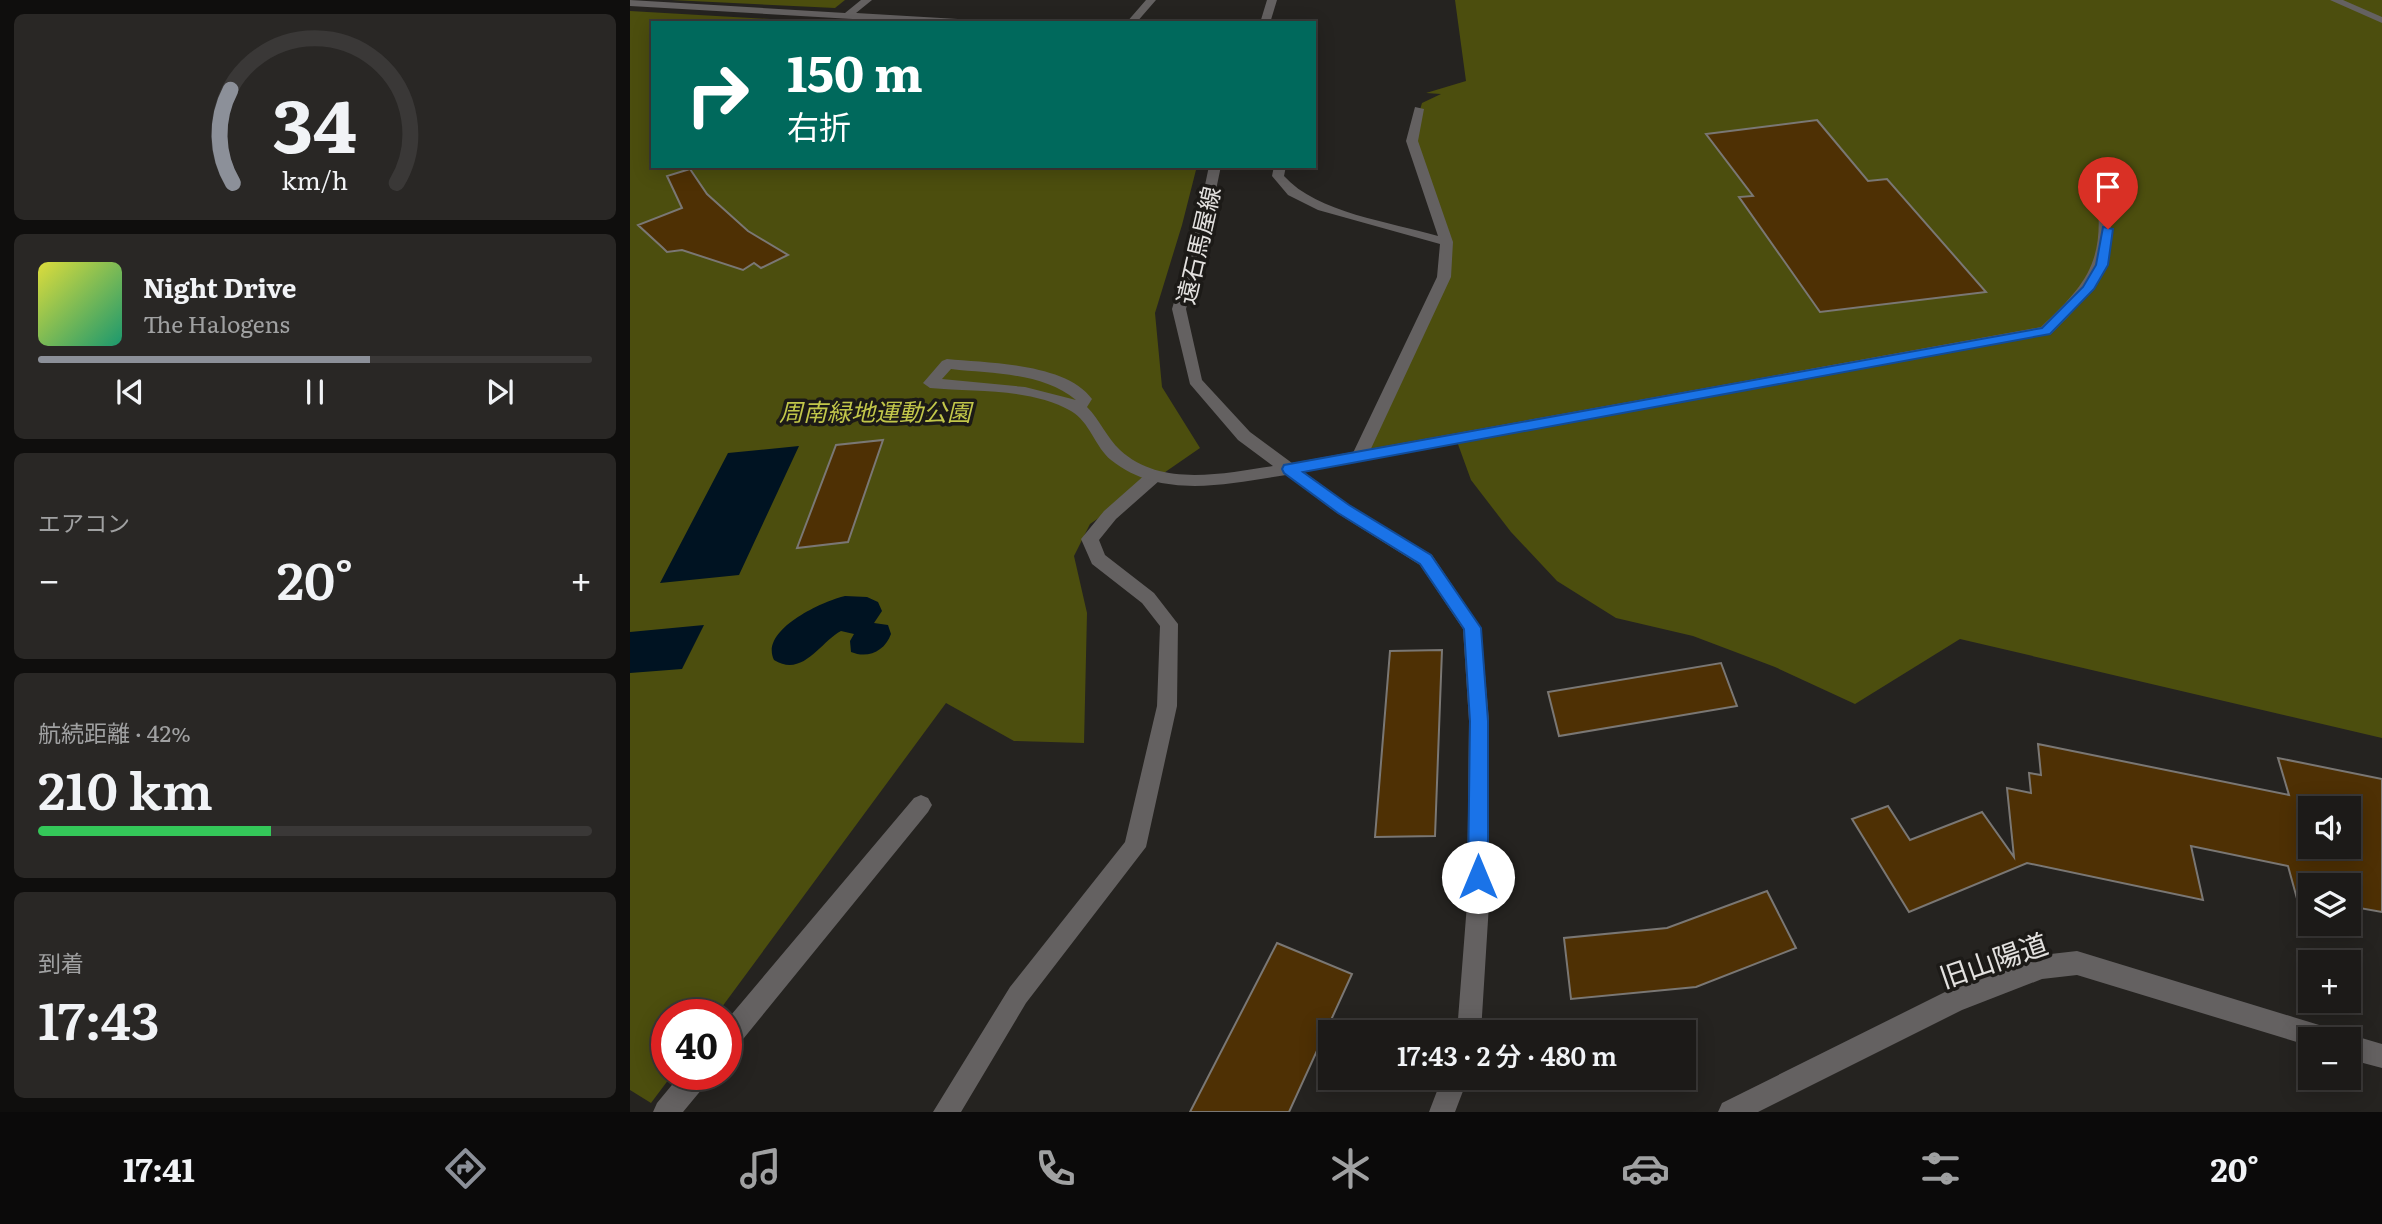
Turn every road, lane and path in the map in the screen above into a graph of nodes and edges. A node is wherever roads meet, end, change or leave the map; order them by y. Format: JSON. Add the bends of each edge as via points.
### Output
{"nodes":[{"id":1,"x":867,"y":0,"type":"edge"},
{"id":2,"x":1151,"y":0,"type":"edge"},
{"id":3,"x":1272,"y":0,"type":"edge"},
{"id":4,"x":2336,"y":0,"type":"edge"},
{"id":5,"x":630,"y":3,"type":"edge"},
{"id":6,"x":848,"y":15,"type":"junction"},
{"id":7,"x":2382,"y":20,"type":"edge"},
{"id":8,"x":943,"y":21,"type":"edge"},
{"id":9,"x":1133,"y":21,"type":"edge"},
{"id":10,"x":1266,"y":21,"type":"edge"},
{"id":11,"x":1419,"y":109,"type":"dead end"},
{"id":12,"x":1215,"y":168,"type":"edge"},
{"id":13,"x":1280,"y":168,"type":"edge"},
{"id":14,"x":2104,"y":207,"type":"dead end"},
{"id":15,"x":1447,"y":242,"type":"junction"},
{"id":16,"x":1079,"y":409,"type":"junction"},
{"id":17,"x":1360,"y":455,"type":"junction"},
{"id":18,"x":1289,"y":469,"type":"junction"},
{"id":19,"x":1153,"y":477,"type":"junction"},
{"id":20,"x":921,"y":805,"type":"dead end"},
{"id":21,"x":1470,"y":1020,"type":"edge"},
{"id":22,"x":742,"y":1021,"type":"edge"},
{"id":23,"x":2298,"y":1031,"type":"edge"},
{"id":24,"x":2361,"y":1050,"type":"edge"},
{"id":25,"x":2382,"y":1056,"type":"edge"},
{"id":26,"x":685,"y":1090,"type":"edge"},
{"id":27,"x":1450,"y":1090,"type":"edge"},
{"id":28,"x":667,"y":1112,"type":"edge"},
{"id":29,"x":946,"y":1112,"type":"edge"},
{"id":30,"x":1442,"y":1112,"type":"edge"},
{"id":31,"x":1731,"y":1112,"type":"edge"}],
"edges":[{"from":1,"to":6,"type":"street"},
{"from":2,"to":9,"type":"street"},
{"from":3,"to":10,"type":"street"},
{"from":4,"to":7,"type":"street"},
{"from":5,"to":6,"type":"street"},
{"from":6,"to":8,"type":"street"},
{"from":11,"to":15,"type":"street","via":[[1412,141]]},
{"from":12,"to":18,"type":"street","name":"遠石馬屋線","via":[[1179,309],[1195,381],[1244,436]]},
{"from":13,"to":15,"type":"street","via":[[1278,176],[1292,192],[1322,207]]},
{"from":14,"to":17,"type":"street","via":[[2108,229],[2102,265],[2088,289],[2046,331]]},
{"from":15,"to":17,"type":"street","via":[[1444,276]]},
{"from":16,"to":16,"type":"street","via":[[1084,399],[1067,385],[1025,372],[947,364],[930,383],[1027,391]]},
{"from":16,"to":19,"type":"street","via":[[1115,455]]},
{"from":17,"to":18,"type":"street"},
{"from":18,"to":19,"type":"street","via":[[1202,480]]},
{"from":18,"to":21,"type":"street","name":"遠石馬屋線","via":[[1426,560],[1472,628],[1479,721],[1478,891]]},
{"from":19,"to":29,"type":"street","via":[[1110,514],[1090,539],[1098,559],[1147,598],[1169,624],[1167,706],[1135,848],[1018,995]]},
{"from":20,"to":22,"type":"street"},
{"from":23,"to":31,"type":"street","name":"旧山陽道","via":[[2077,963],[2042,967],[1956,1000]]},
{"from":24,"to":25,"type":"street"},
{"from":26,"to":28,"type":"street"},
{"from":27,"to":30,"type":"street"}]}
